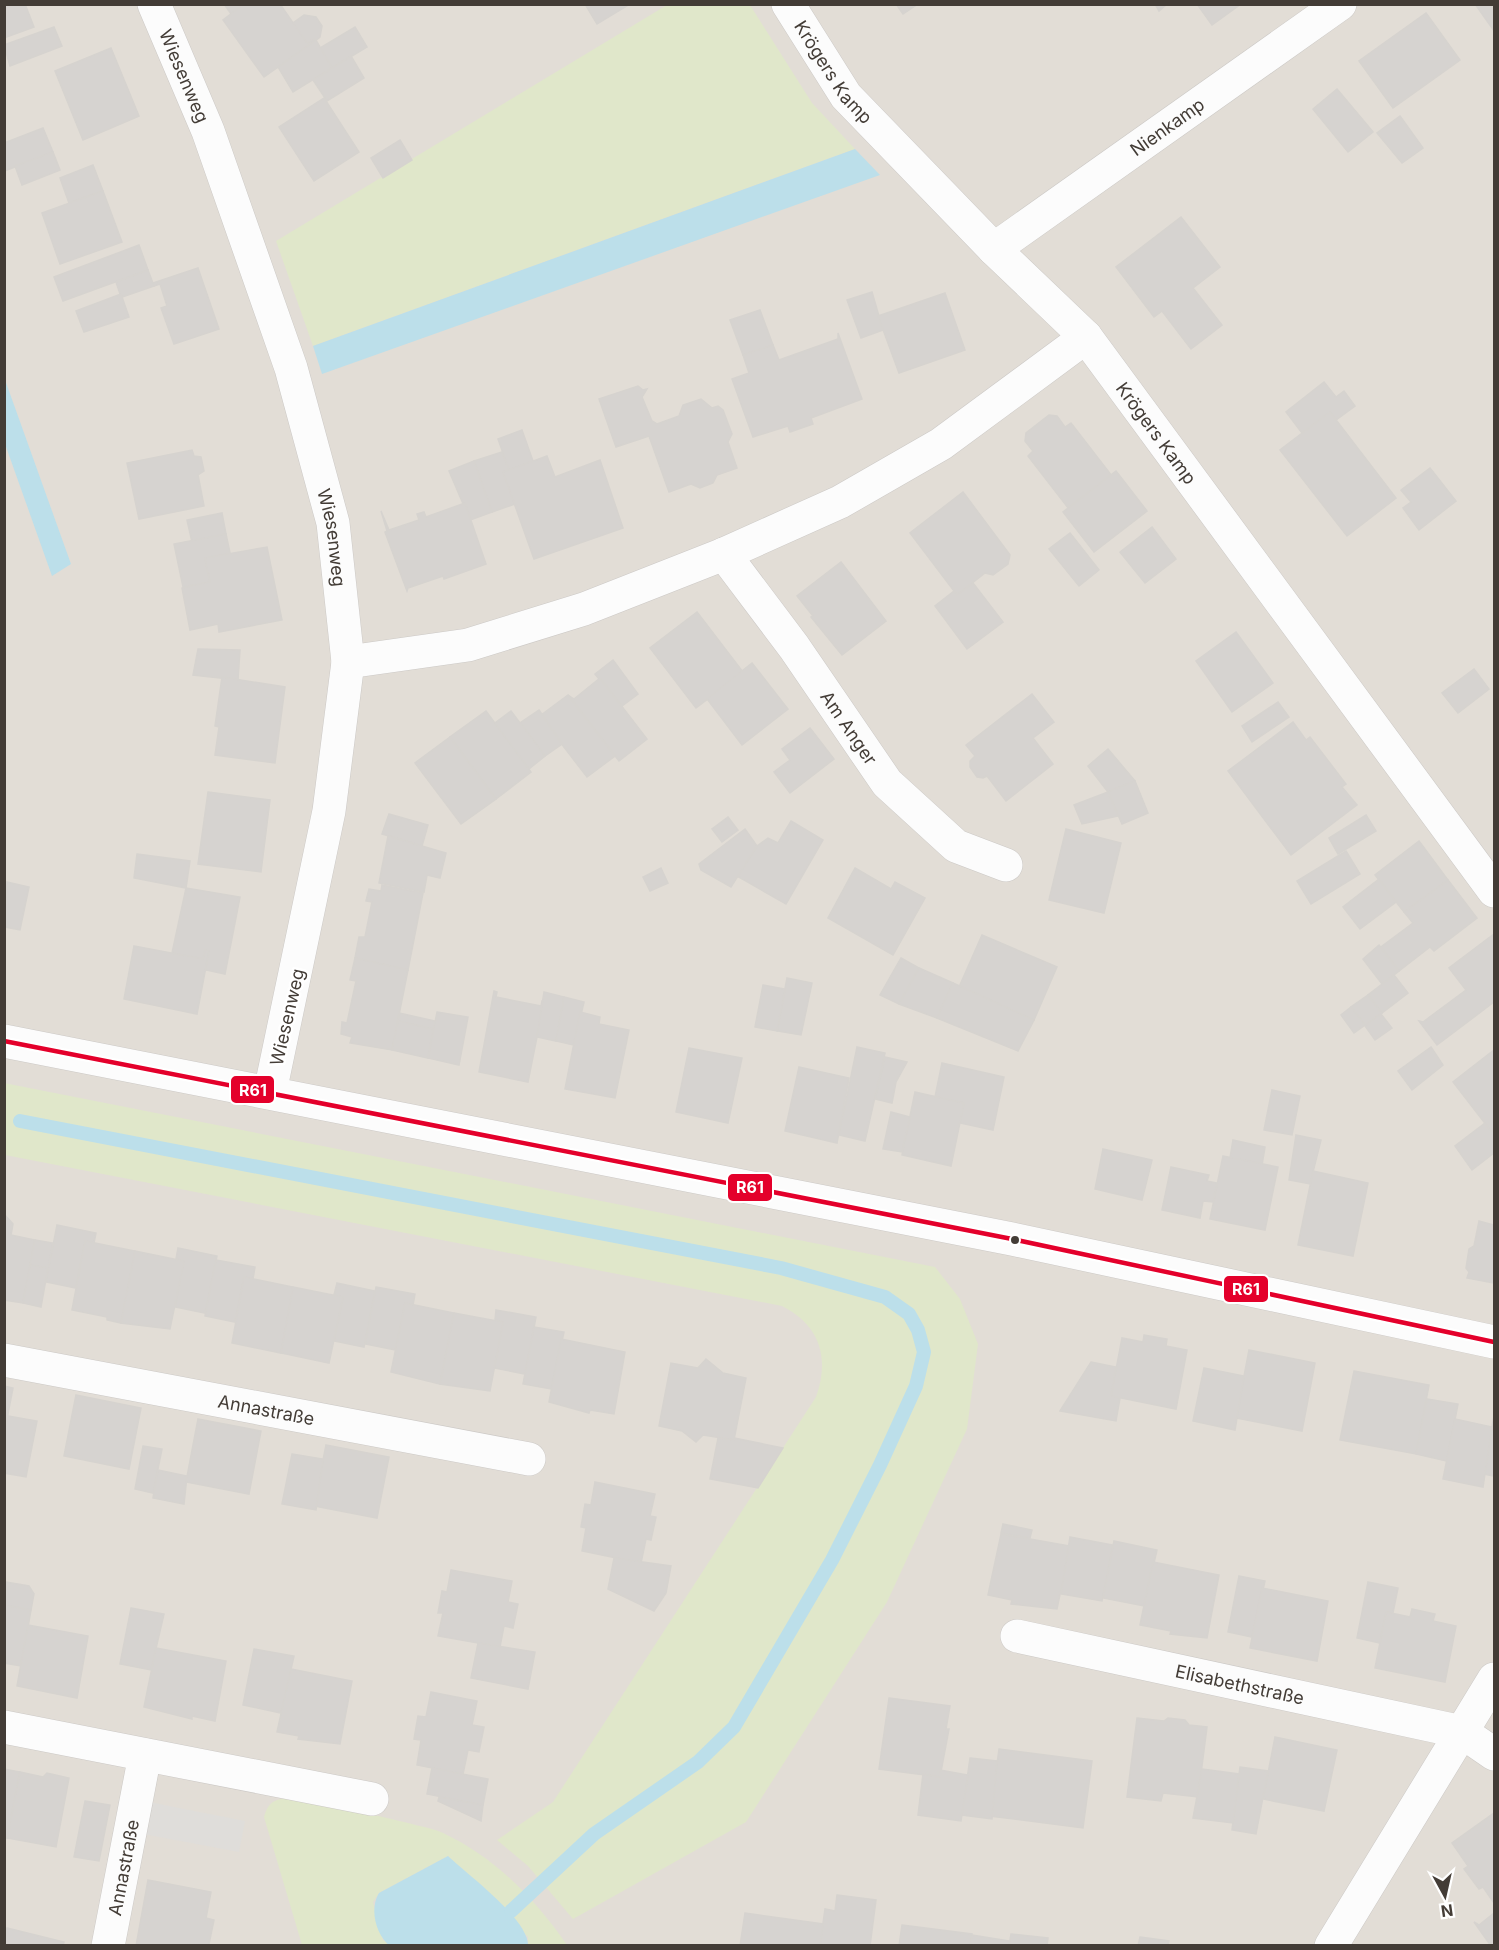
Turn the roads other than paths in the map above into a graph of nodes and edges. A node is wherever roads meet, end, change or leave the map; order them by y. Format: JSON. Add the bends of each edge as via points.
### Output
{"nodes":[{"id":1,"x":154,"y":4,"type":"edge"},
{"id":2,"x":788,"y":4,"type":"edge"},
{"id":3,"x":1340,"y":4,"type":"edge"},
{"id":4,"x":994,"y":249,"type":"junction"},
{"id":5,"x":1086,"y":337,"type":"junction"},
{"id":6,"x":724,"y":554,"type":"junction"},
{"id":7,"x":348,"y":662,"type":"junction"},
{"id":8,"x":1006,"y":865,"type":"dead end"},
{"id":9,"x":1494,"y":891,"type":"edge"},
{"id":10,"x":4,"y":1041,"type":"edge"},
{"id":11,"x":270,"y":1092,"type":"junction"},
{"id":12,"x":1494,"y":1342,"type":"edge"},
{"id":13,"x":4,"y":1360,"type":"edge"},
{"id":14,"x":529,"y":1459,"type":"dead end"},
{"id":15,"x":1017,"y":1636,"type":"dead end"},
{"id":16,"x":1494,"y":1679,"type":"edge"},
{"id":17,"x":4,"y":1727,"type":"edge"},
{"id":18,"x":1462,"y":1732,"type":"junction"},
{"id":19,"x":1494,"y":1754,"type":"edge"},
{"id":20,"x":145,"y":1755,"type":"junction"},
{"id":21,"x":372,"y":1798,"type":"dead end"},
{"id":22,"x":108,"y":1946,"type":"edge"},
{"id":23,"x":1331,"y":1946,"type":"edge"}],
"edges":[{"from":1,"to":7,"type":"street","name":"Wiesenweg","via":[[208,130],[291,368],[333,523]]},
{"from":2,"to":4,"type":"street","name":"Krögers Kamp","via":[[846,96]]},
{"from":3,"to":4,"type":"street","name":"Nienkamp"},
{"from":4,"to":5,"type":"street","name":"Krögers Kamp"},
{"from":5,"to":6,"type":"street","via":[[941,444],[840,502]]},
{"from":5,"to":9,"type":"street","name":"Krögers Kamp"},
{"from":6,"to":7,"type":"street","via":[[584,609],[468,645]]},
{"from":6,"to":8,"type":"street","name":"Am Anger","via":[[794,647],[887,783],[956,846]]},
{"from":7,"to":11,"type":"street","name":"Wiesenweg","via":[[329,811]]},
{"from":10,"to":11,"type":"street"},
{"from":11,"to":12,"type":"street","via":[[1119,1260]]},
{"from":13,"to":14,"type":"street","name":"Annastraße"},
{"from":15,"to":18,"type":"street","name":"Elisabethstraße"},
{"from":16,"to":18,"type":"street"},
{"from":17,"to":20,"type":"street"},
{"from":18,"to":19,"type":"street","name":"Elisabethstraße"},
{"from":18,"to":23,"type":"street"},
{"from":20,"to":21,"type":"street"},
{"from":20,"to":22,"type":"street","name":"Annastraße"}]}
